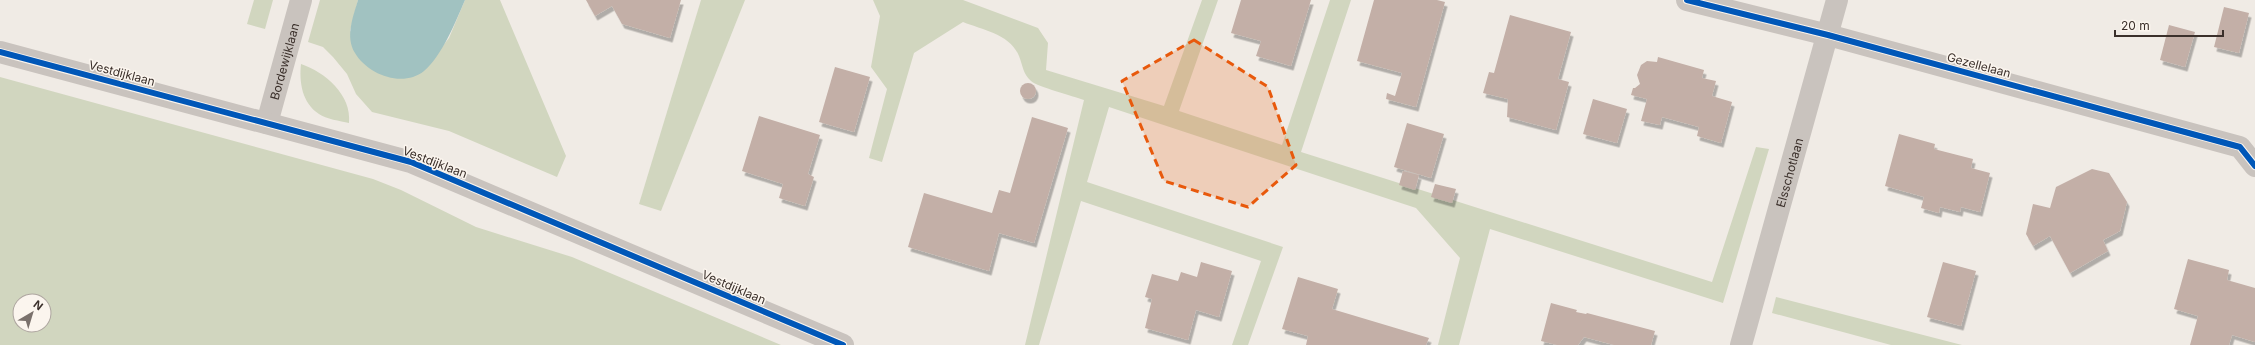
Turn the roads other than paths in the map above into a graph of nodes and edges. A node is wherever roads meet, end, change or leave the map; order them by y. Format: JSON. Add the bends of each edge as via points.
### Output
{"nodes":[{"id":1,"x":301,"y":0,"type":"edge"},
{"id":2,"x":1687,"y":0,"type":"edge"},
{"id":3,"x":1837,"y":0,"type":"edge"},
{"id":4,"x":1828,"y":35,"type":"junction"},
{"id":5,"x":0,"y":52,"type":"edge"},
{"id":6,"x":267,"y":123,"type":"junction"},
{"id":7,"x":2255,"y":166,"type":"edge"},
{"id":8,"x":843,"y":345,"type":"edge"},
{"id":9,"x":1741,"y":345,"type":"edge"}],
"edges":[{"from":1,"to":6,"type":"street","name":"Bordewijklaan"},
{"from":2,"to":4,"type":"street","name":"Gezellelaan"},
{"from":3,"to":4,"type":"street","name":"Elsschotlaan"},
{"from":4,"to":7,"type":"street","name":"Gezellelaan","via":[[2240,147]]},
{"from":4,"to":9,"type":"street","name":"Elsschotlaan"},
{"from":5,"to":6,"type":"street","name":"Vestdijklaan"},
{"from":6,"to":8,"type":"street","name":"Vestdijklaan","via":[[410,162]]}]}
